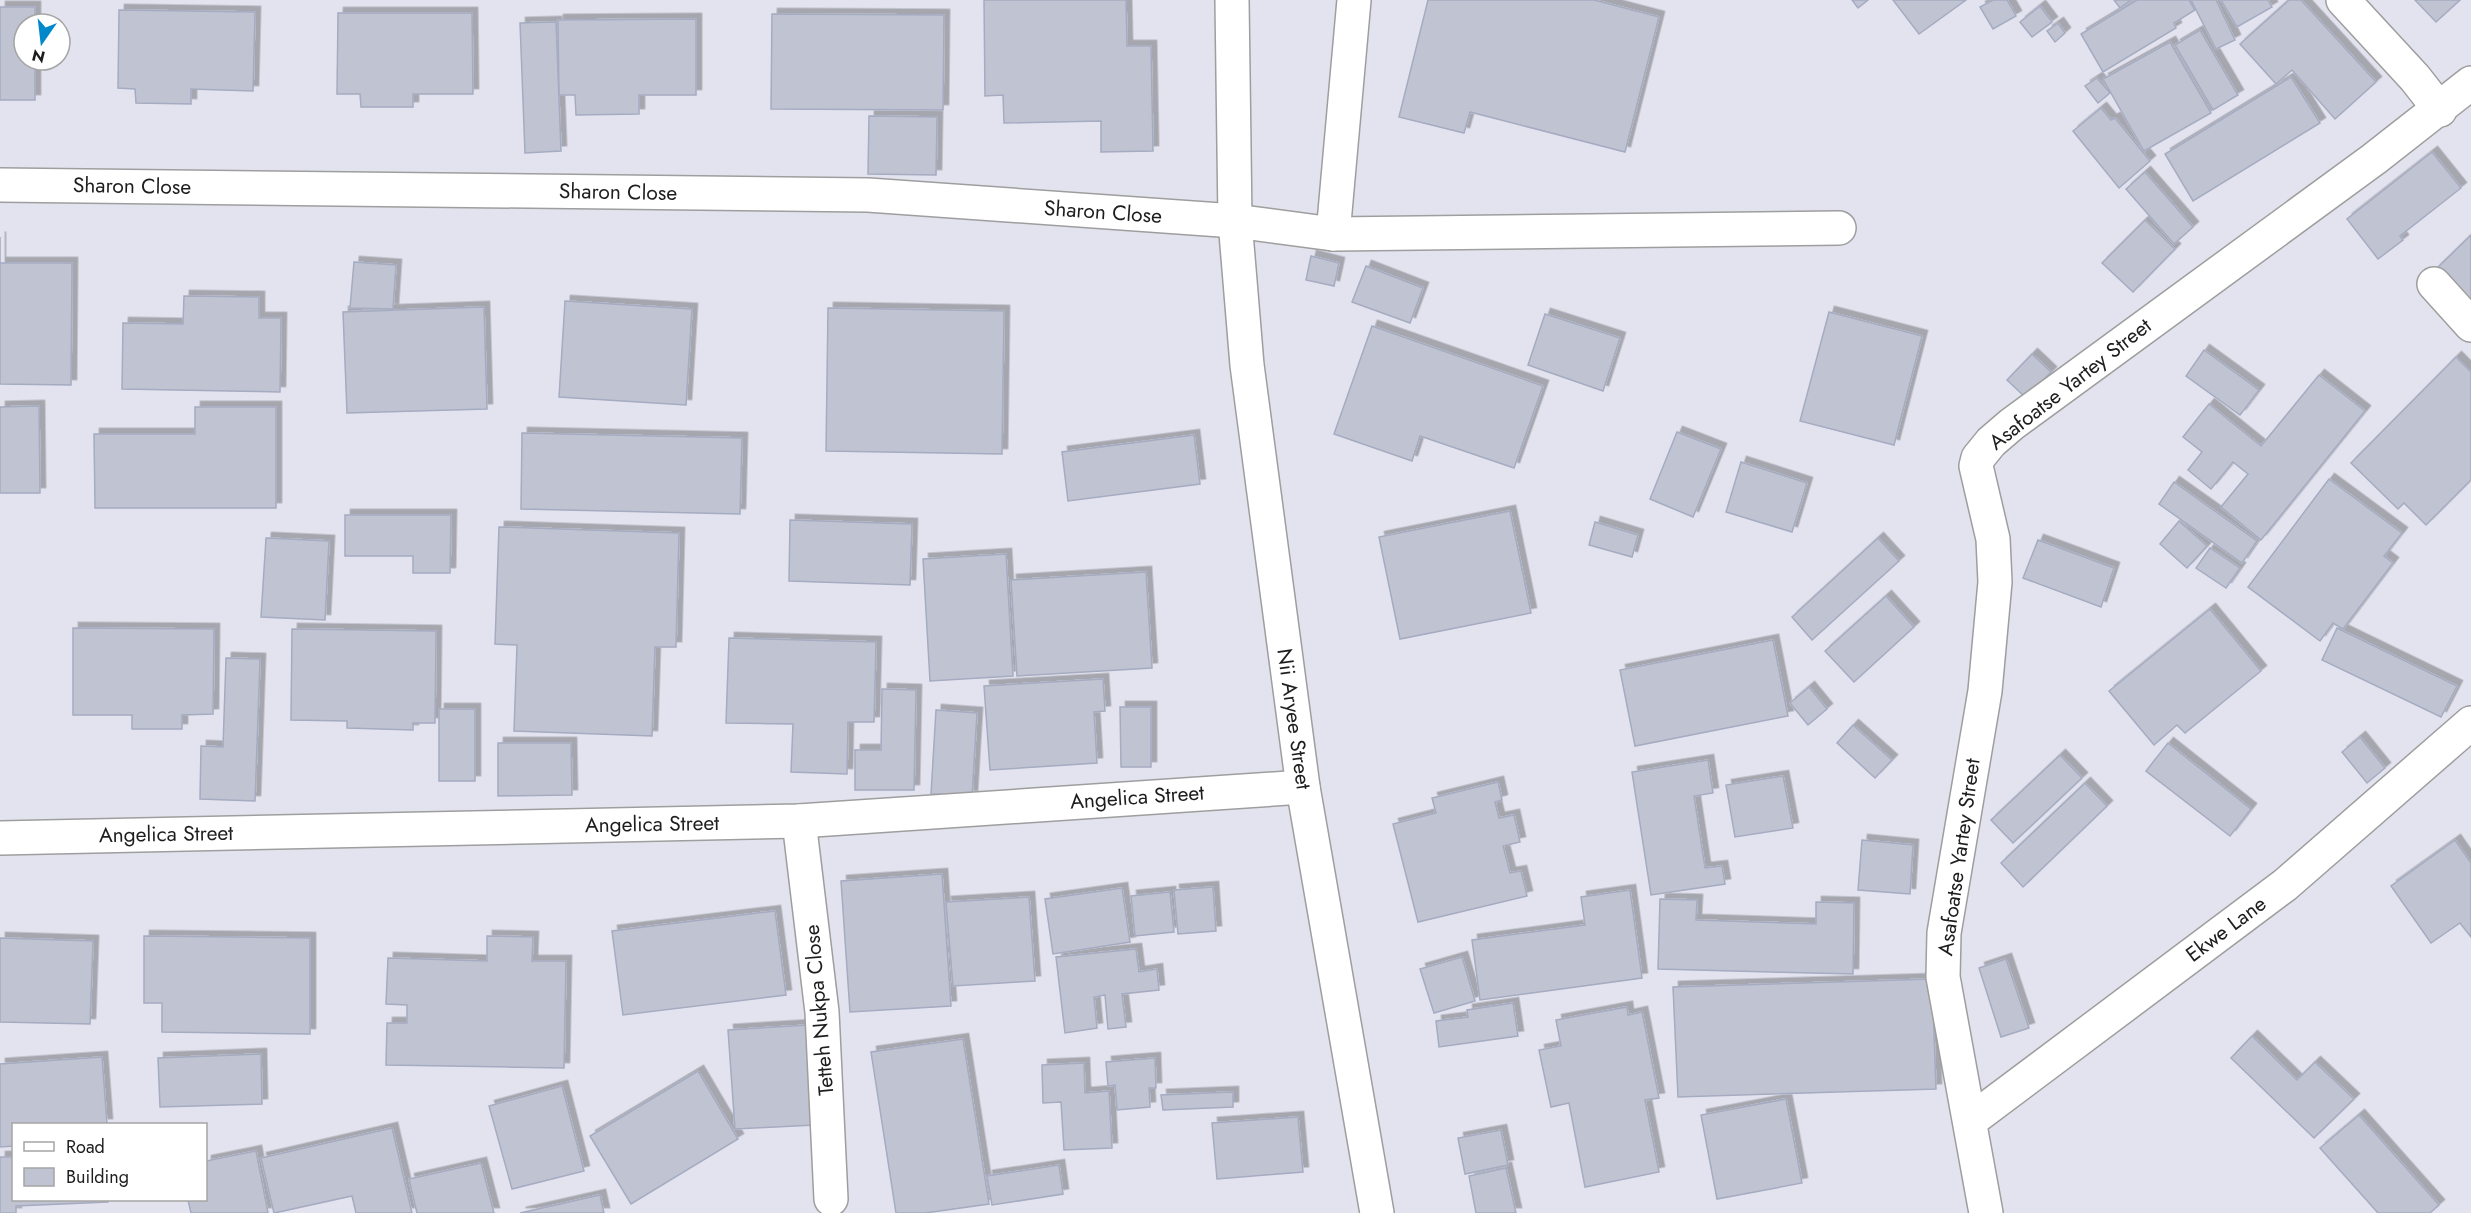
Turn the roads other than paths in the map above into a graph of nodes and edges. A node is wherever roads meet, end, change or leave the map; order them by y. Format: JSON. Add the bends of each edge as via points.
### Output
{"nodes":[{"id":1,"x":1232,"y":0,"type":"edge"},
{"id":2,"x":1354,"y":0,"type":"edge"},
{"id":3,"x":2343,"y":0,"type":"edge"},
{"id":4,"x":2471,"y":83,"type":"edge"},
{"id":5,"x":2440,"y":110,"type":"junction"},
{"id":6,"x":0,"y":185,"type":"edge"},
{"id":7,"x":1235,"y":221,"type":"junction"},
{"id":8,"x":1839,"y":228,"type":"dead end"},
{"id":9,"x":1333,"y":234,"type":"junction"},
{"id":10,"x":2434,"y":284,"type":"dead end"},
{"id":11,"x":2471,"y":325,"type":"edge"},
{"id":12,"x":2471,"y":723,"type":"edge"},
{"id":13,"x":1303,"y":787,"type":"junction"},
{"id":14,"x":799,"y":820,"type":"junction"},
{"id":15,"x":0,"y":838,"type":"edge"},
{"id":16,"x":1970,"y":1121,"type":"junction"},
{"id":17,"x":831,"y":1199,"type":"dead end"},
{"id":18,"x":1377,"y":1213,"type":"edge"},
{"id":19,"x":1986,"y":1213,"type":"edge"}],
"edges":[{"from":1,"to":7,"type":"street","name":"Nii Aryee Street"},
{"from":2,"to":9,"type":"street"},
{"from":3,"to":5,"type":"street"},
{"from":4,"to":5,"type":"street","name":"Asafoatse Yartey Street"},
{"from":5,"to":16,"type":"street","name":"Asafoatse Yartey Street","via":[[2012,424],[1978,458],[1977,475],[1993,539],[1995,582],[1985,691],[1944,933],[1943,977]]},
{"from":6,"to":7,"type":"street","name":"Sharon Close","via":[[868,195]]},
{"from":7,"to":9,"type":"street","name":"Sharon Close"},
{"from":7,"to":13,"type":"street","name":"Nii Aryee Street","via":[[1247,365]]},
{"from":8,"to":9,"type":"street","name":"Sharon Close"},
{"from":10,"to":11,"type":"street"},
{"from":12,"to":16,"type":"street","name":"Ekwe Lane","via":[[2285,885]]},
{"from":13,"to":14,"type":"street","name":"Angelica Street"},
{"from":13,"to":18,"type":"street","name":"Nii Aryee Street"},
{"from":14,"to":15,"type":"street","name":"Angelica Street"},
{"from":14,"to":17,"type":"street","name":"Tetteh Nukpa Close","via":[[822,1012]]},
{"from":16,"to":19,"type":"street"}]}
